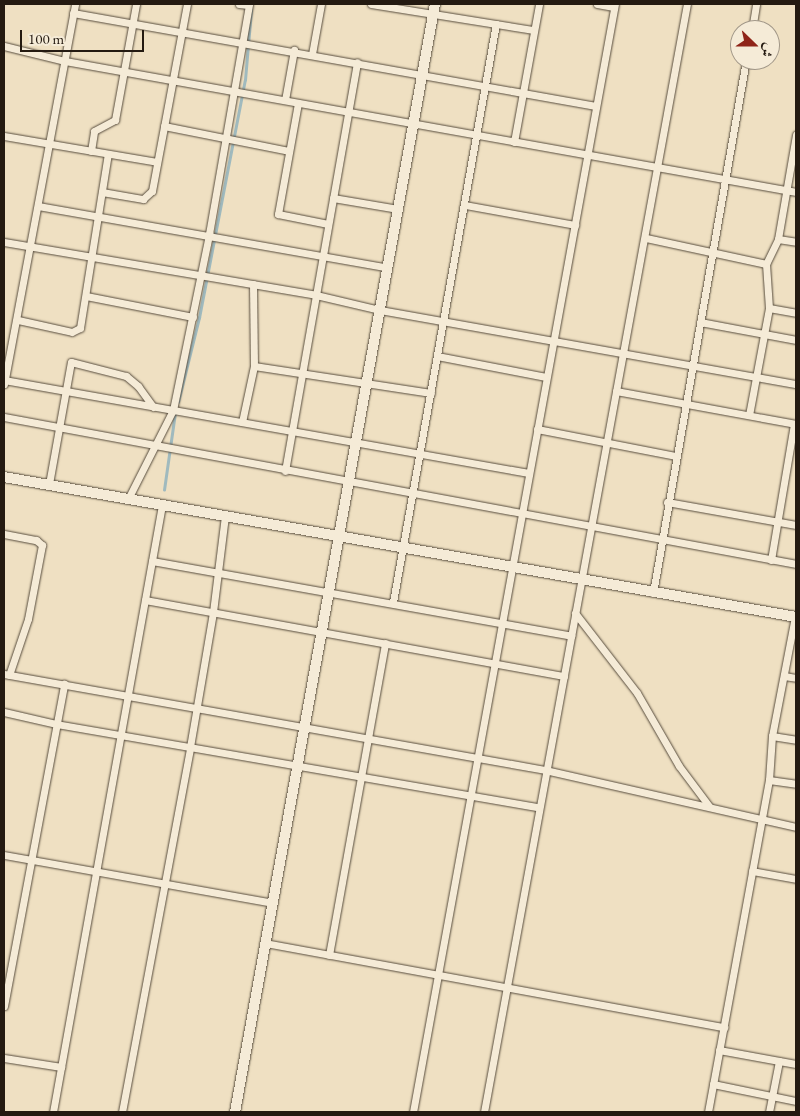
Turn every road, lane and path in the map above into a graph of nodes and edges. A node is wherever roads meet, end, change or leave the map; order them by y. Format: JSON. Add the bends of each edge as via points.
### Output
{"nodes":[{"id":1,"x":75,"y":4,"type":"edge"},
{"id":2,"x":136,"y":4,"type":"edge"},
{"id":3,"x":186,"y":4,"type":"edge"},
{"id":4,"x":239,"y":4,"type":"edge"},
{"id":5,"x":248,"y":4,"type":"edge"},
{"id":6,"x":321,"y":4,"type":"edge"},
{"id":7,"x":371,"y":4,"type":"edge"},
{"id":8,"x":539,"y":4,"type":"edge"},
{"id":9,"x":597,"y":4,"type":"edge"},
{"id":10,"x":687,"y":4,"type":"edge"},
{"id":11,"x":756,"y":4,"type":"edge"},
{"id":12,"x":615,"y":6,"type":"edge"},
{"id":13,"x":435,"y":9,"type":"edge"},
{"id":14,"x":73,"y":13,"type":"junction"},
{"id":15,"x":754,"y":20,"type":"edge"},
{"id":16,"x":132,"y":24,"type":"junction"},
{"id":17,"x":496,"y":24,"type":"junction"},
{"id":18,"x":534,"y":30,"type":"junction"},
{"id":19,"x":181,"y":32,"type":"junction"},
{"id":20,"x":242,"y":42,"type":"junction"},
{"id":21,"x":4,"y":46,"type":"edge"},
{"id":22,"x":294,"y":50,"type":"junction"},
{"id":23,"x":312,"y":54,"type":"junction"},
{"id":24,"x":64,"y":61,"type":"junction"},
{"id":25,"x":357,"y":62,"type":"junction"},
{"id":26,"x":744,"y":70,"type":"edge"},
{"id":27,"x":123,"y":72,"type":"junction"},
{"id":28,"x":423,"y":74,"type":"junction"},
{"id":29,"x":172,"y":80,"type":"junction"},
{"id":30,"x":486,"y":85,"type":"junction"},
{"id":31,"x":234,"y":92,"type":"junction"},
{"id":32,"x":523,"y":93,"type":"junction"},
{"id":33,"x":285,"y":100,"type":"junction"},
{"id":34,"x":298,"y":103,"type":"junction"},
{"id":35,"x":596,"y":106,"type":"junction"},
{"id":36,"x":347,"y":112,"type":"junction"},
{"id":37,"x":414,"y":124,"type":"junction"},
{"id":38,"x":164,"y":126,"type":"junction"},
{"id":39,"x":478,"y":135,"type":"junction"},
{"id":40,"x":796,"y":135,"type":"edge"},
{"id":41,"x":4,"y":136,"type":"edge"},
{"id":42,"x":226,"y":139,"type":"junction"},
{"id":43,"x":514,"y":142,"type":"junction"},
{"id":44,"x":49,"y":144,"type":"junction"},
{"id":45,"x":795,"y":144,"type":"edge"},
{"id":46,"x":90,"y":151,"type":"junction"},
{"id":47,"x":289,"y":151,"type":"junction"},
{"id":48,"x":108,"y":154,"type":"junction"},
{"id":49,"x":587,"y":154,"type":"junction"},
{"id":50,"x":157,"y":162,"type":"junction"},
{"id":51,"x":657,"y":167,"type":"junction"},
{"id":52,"x":725,"y":179,"type":"junction"},
{"id":53,"x":787,"y":190,"type":"junction"},
{"id":54,"x":102,"y":192,"type":"junction"},
{"id":55,"x":796,"y":192,"type":"edge"},
{"id":56,"x":332,"y":198,"type":"junction"},
{"id":57,"x":465,"y":204,"type":"junction"},
{"id":58,"x":38,"y":206,"type":"junction"},
{"id":59,"x":398,"y":210,"type":"junction"},
{"id":60,"x":98,"y":216,"type":"junction"},
{"id":61,"x":328,"y":224,"type":"junction"},
{"id":62,"x":575,"y":225,"type":"junction"},
{"id":63,"x":209,"y":234,"type":"junction"},
{"id":64,"x":646,"y":238,"type":"junction"},
{"id":65,"x":778,"y":239,"type":"junction"},
{"id":66,"x":4,"y":242,"type":"edge"},
{"id":67,"x":796,"y":242,"type":"edge"},
{"id":68,"x":31,"y":248,"type":"junction"},
{"id":69,"x":713,"y":253,"type":"junction"},
{"id":70,"x":322,"y":257,"type":"junction"},
{"id":71,"x":92,"y":258,"type":"junction"},
{"id":72,"x":766,"y":264,"type":"junction"},
{"id":73,"x":388,"y":268,"type":"junction"},
{"id":74,"x":202,"y":275,"type":"junction"},
{"id":75,"x":254,"y":284,"type":"junction"},
{"id":76,"x":316,"y":295,"type":"junction"},
{"id":77,"x":86,"y":296,"type":"junction"},
{"id":78,"x":769,"y":308,"type":"junction"},
{"id":79,"x":380,"y":310,"type":"junction"},
{"id":80,"x":796,"y":313,"type":"edge"},
{"id":81,"x":193,"y":317,"type":"junction"},
{"id":82,"x":18,"y":320,"type":"junction"},
{"id":83,"x":444,"y":321,"type":"junction"},
{"id":84,"x":700,"y":322,"type":"junction"},
{"id":85,"x":764,"y":334,"type":"junction"},
{"id":86,"x":796,"y":340,"type":"edge"},
{"id":87,"x":553,"y":341,"type":"junction"},
{"id":88,"x":623,"y":353,"type":"junction"},
{"id":89,"x":437,"y":356,"type":"junction"},
{"id":90,"x":254,"y":366,"type":"junction"},
{"id":91,"x":692,"y":366,"type":"junction"},
{"id":92,"x":302,"y":372,"type":"junction"},
{"id":93,"x":546,"y":377,"type":"junction"},
{"id":94,"x":756,"y":377,"type":"junction"},
{"id":95,"x":4,"y":382,"type":"edge"},
{"id":96,"x":367,"y":383,"type":"junction"},
{"id":97,"x":796,"y":384,"type":"edge"},
{"id":98,"x":616,"y":391,"type":"junction"},
{"id":99,"x":65,"y":392,"type":"junction"},
{"id":100,"x":430,"y":393,"type":"junction"},
{"id":101,"x":685,"y":403,"type":"junction"},
{"id":102,"x":153,"y":407,"type":"junction"},
{"id":103,"x":173,"y":410,"type":"junction"},
{"id":104,"x":749,"y":415,"type":"junction"},
{"id":105,"x":4,"y":417,"type":"edge"},
{"id":106,"x":242,"y":422,"type":"junction"},
{"id":107,"x":795,"y":424,"type":"edge"},
{"id":108,"x":58,"y":428,"type":"junction"},
{"id":109,"x":537,"y":429,"type":"junction"},
{"id":110,"x":291,"y":432,"type":"junction"},
{"id":111,"x":605,"y":442,"type":"junction"},
{"id":112,"x":356,"y":443,"type":"junction"},
{"id":113,"x":157,"y":447,"type":"junction"},
{"id":114,"x":419,"y":455,"type":"junction"},
{"id":115,"x":676,"y":456,"type":"junction"},
{"id":116,"x":285,"y":471,"type":"junction"},
{"id":117,"x":529,"y":473,"type":"junction"},
{"id":118,"x":4,"y":476,"type":"edge"},
{"id":119,"x":349,"y":482,"type":"junction"},
{"id":120,"x":49,"y":484,"type":"junction"},
{"id":121,"x":412,"y":494,"type":"junction"},
{"id":122,"x":128,"y":498,"type":"junction"},
{"id":123,"x":667,"y":502,"type":"junction"},
{"id":124,"x":162,"y":505,"type":"junction"},
{"id":125,"x":522,"y":514,"type":"junction"},
{"id":126,"x":225,"y":516,"type":"junction"},
{"id":127,"x":776,"y":522,"type":"junction"},
{"id":128,"x":796,"y":525,"type":"edge"},
{"id":129,"x":591,"y":526,"type":"junction"},
{"id":130,"x":4,"y":534,"type":"edge"},
{"id":131,"x":339,"y":536,"type":"junction"},
{"id":132,"x":662,"y":540,"type":"junction"},
{"id":133,"x":402,"y":548,"type":"junction"},
{"id":134,"x":771,"y":560,"type":"junction"},
{"id":135,"x":152,"y":561,"type":"junction"},
{"id":136,"x":796,"y":564,"type":"edge"},
{"id":137,"x":512,"y":568,"type":"junction"},
{"id":138,"x":219,"y":573,"type":"junction"},
{"id":139,"x":581,"y":580,"type":"junction"},
{"id":140,"x":329,"y":590,"type":"junction"},
{"id":141,"x":653,"y":593,"type":"junction"},
{"id":142,"x":145,"y":600,"type":"junction"},
{"id":143,"x":393,"y":602,"type":"junction"},
{"id":144,"x":213,"y":612,"type":"junction"},
{"id":145,"x":575,"y":613,"type":"junction"},
{"id":146,"x":796,"y":617,"type":"edge"},
{"id":147,"x":502,"y":623,"type":"junction"},
{"id":148,"x":322,"y":632,"type":"junction"},
{"id":149,"x":571,"y":636,"type":"junction"},
{"id":150,"x":385,"y":643,"type":"junction"},
{"id":151,"x":495,"y":663,"type":"junction"},
{"id":152,"x":6,"y":674,"type":"edge"},
{"id":153,"x":564,"y":676,"type":"junction"},
{"id":154,"x":784,"y":676,"type":"junction"},
{"id":155,"x":796,"y":678,"type":"edge"},
{"id":156,"x":64,"y":684,"type":"junction"},
{"id":157,"x":128,"y":696,"type":"junction"},
{"id":158,"x":197,"y":708,"type":"junction"},
{"id":159,"x":4,"y":712,"type":"edge"},
{"id":160,"x":56,"y":724,"type":"junction"},
{"id":161,"x":304,"y":728,"type":"junction"},
{"id":162,"x":120,"y":735,"type":"junction"},
{"id":163,"x":772,"y":736,"type":"junction"},
{"id":164,"x":368,"y":739,"type":"junction"},
{"id":165,"x":796,"y":740,"type":"edge"},
{"id":166,"x":190,"y":748,"type":"junction"},
{"id":167,"x":477,"y":758,"type":"junction"},
{"id":168,"x":298,"y":766,"type":"junction"},
{"id":169,"x":545,"y":770,"type":"junction"},
{"id":170,"x":361,"y":776,"type":"junction"},
{"id":171,"x":769,"y":780,"type":"junction"},
{"id":172,"x":796,"y":784,"type":"edge"},
{"id":173,"x":471,"y":795,"type":"junction"},
{"id":174,"x":709,"y":806,"type":"junction"},
{"id":175,"x":540,"y":807,"type":"junction"},
{"id":176,"x":762,"y":820,"type":"junction"},
{"id":177,"x":796,"y":827,"type":"edge"},
{"id":178,"x":4,"y":855,"type":"edge"},
{"id":179,"x":31,"y":860,"type":"junction"},
{"id":180,"x":752,"y":871,"type":"junction"},
{"id":181,"x":96,"y":872,"type":"junction"},
{"id":182,"x":796,"y":879,"type":"edge"},
{"id":183,"x":166,"y":884,"type":"junction"},
{"id":184,"x":273,"y":903,"type":"junction"},
{"id":185,"x":265,"y":944,"type":"junction"},
{"id":186,"x":329,"y":955,"type":"junction"},
{"id":187,"x":436,"y":974,"type":"junction"},
{"id":188,"x":508,"y":988,"type":"junction"},
{"id":189,"x":4,"y":1006,"type":"edge"},
{"id":190,"x":724,"y":1027,"type":"junction"},
{"id":191,"x":719,"y":1050,"type":"junction"},
{"id":192,"x":4,"y":1058,"type":"edge"},
{"id":193,"x":779,"y":1061,"type":"junction"},
{"id":194,"x":796,"y":1064,"type":"edge"},
{"id":195,"x":61,"y":1068,"type":"junction"},
{"id":196,"x":713,"y":1084,"type":"junction"},
{"id":197,"x":773,"y":1096,"type":"junction"},
{"id":198,"x":796,"y":1101,"type":"edge"},
{"id":199,"x":52,"y":1112,"type":"edge"},
{"id":200,"x":122,"y":1112,"type":"edge"},
{"id":201,"x":235,"y":1112,"type":"edge"},
{"id":202,"x":413,"y":1112,"type":"edge"},
{"id":203,"x":484,"y":1112,"type":"edge"},
{"id":204,"x":708,"y":1112,"type":"edge"},
{"id":205,"x":769,"y":1112,"type":"edge"}],
"edges":[{"from":1,"to":14,"type":"street"},
{"from":2,"to":16,"type":"street"},
{"from":3,"to":19,"type":"street"},
{"from":4,"to":5,"type":"street"},
{"from":5,"to":20,"type":"street"},
{"from":6,"to":23,"type":"street"},
{"from":7,"to":13,"type":"street"},
{"from":8,"to":18,"type":"street"},
{"from":9,"to":12,"type":"street"},
{"from":10,"to":51,"type":"street"},
{"from":11,"to":15,"type":"street"},
{"from":12,"to":35,"type":"street"},
{"from":13,"to":17,"type":"street"},
{"from":13,"to":28,"type":"street"},
{"from":14,"to":16,"type":"street"},
{"from":14,"to":24,"type":"street"},
{"from":16,"to":19,"type":"street"},
{"from":16,"to":27,"type":"street"},
{"from":17,"to":18,"type":"street"},
{"from":17,"to":30,"type":"street"},
{"from":18,"to":32,"type":"street"},
{"from":19,"to":20,"type":"street"},
{"from":19,"to":29,"type":"street"},
{"from":20,"to":22,"type":"street"},
{"from":20,"to":31,"type":"street"},
{"from":21,"to":24,"type":"street"},
{"from":22,"to":23,"type":"street"},
{"from":22,"to":33,"type":"street"},
{"from":23,"to":25,"type":"street"},
{"from":24,"to":27,"type":"street"},
{"from":24,"to":44,"type":"street"},
{"from":25,"to":28,"type":"street"},
{"from":25,"to":36,"type":"street"},
{"from":26,"to":52,"type":"street"},
{"from":27,"to":29,"type":"street"},
{"from":27,"to":46,"type":"street","via":[[114,120],[94,131]]},
{"from":28,"to":30,"type":"street"},
{"from":28,"to":37,"type":"street"},
{"from":29,"to":31,"type":"street"},
{"from":29,"to":38,"type":"street"},
{"from":30,"to":32,"type":"street"},
{"from":30,"to":39,"type":"street"},
{"from":31,"to":33,"type":"street"},
{"from":31,"to":42,"type":"street"},
{"from":32,"to":35,"type":"street"},
{"from":32,"to":43,"type":"street"},
{"from":33,"to":34,"type":"street"},
{"from":34,"to":36,"type":"street"},
{"from":34,"to":47,"type":"street"},
{"from":35,"to":49,"type":"street"},
{"from":36,"to":37,"type":"street"},
{"from":36,"to":56,"type":"street"},
{"from":37,"to":39,"type":"street"},
{"from":37,"to":59,"type":"street"},
{"from":38,"to":42,"type":"street"},
{"from":38,"to":50,"type":"street"},
{"from":39,"to":43,"type":"street"},
{"from":39,"to":57,"type":"street"},
{"from":40,"to":45,"type":"street"},
{"from":41,"to":44,"type":"street"},
{"from":42,"to":47,"type":"street"},
{"from":42,"to":63,"type":"street"},
{"from":43,"to":49,"type":"street"},
{"from":44,"to":46,"type":"street"},
{"from":44,"to":58,"type":"street"},
{"from":45,"to":53,"type":"street"},
{"from":46,"to":48,"type":"street"},
{"from":47,"to":61,"type":"street","via":[[278,214]]},
{"from":48,"to":50,"type":"street"},
{"from":48,"to":54,"type":"street"},
{"from":49,"to":51,"type":"street"},
{"from":49,"to":62,"type":"street"},
{"from":50,"to":54,"type":"street","via":[[152,192],[148,197],[143,199]]},
{"from":51,"to":52,"type":"street"},
{"from":51,"to":64,"type":"street"},
{"from":52,"to":53,"type":"street"},
{"from":52,"to":69,"type":"street"},
{"from":53,"to":55,"type":"street"},
{"from":53,"to":65,"type":"street"},
{"from":54,"to":60,"type":"street"},
{"from":56,"to":59,"type":"street"},
{"from":56,"to":61,"type":"street"},
{"from":57,"to":62,"type":"street"},
{"from":57,"to":83,"type":"street"},
{"from":58,"to":60,"type":"street"},
{"from":58,"to":68,"type":"street"},
{"from":59,"to":73,"type":"street"},
{"from":60,"to":63,"type":"street"},
{"from":60,"to":71,"type":"street"},
{"from":61,"to":70,"type":"street"},
{"from":62,"to":87,"type":"street"},
{"from":63,"to":70,"type":"street"},
{"from":63,"to":74,"type":"street"},
{"from":64,"to":69,"type":"street"},
{"from":64,"to":88,"type":"street"},
{"from":65,"to":67,"type":"street"},
{"from":65,"to":72,"type":"street"},
{"from":66,"to":68,"type":"street"},
{"from":68,"to":71,"type":"street"},
{"from":68,"to":82,"type":"street"},
{"from":69,"to":72,"type":"street"},
{"from":69,"to":84,"type":"street"},
{"from":70,"to":73,"type":"street"},
{"from":70,"to":76,"type":"street"},
{"from":71,"to":74,"type":"street"},
{"from":71,"to":77,"type":"street"},
{"from":72,"to":78,"type":"street"},
{"from":73,"to":79,"type":"street"},
{"from":74,"to":75,"type":"street"},
{"from":74,"to":81,"type":"street"},
{"from":75,"to":76,"type":"street"},
{"from":75,"to":90,"type":"street"},
{"from":76,"to":79,"type":"street"},
{"from":76,"to":92,"type":"street"},
{"from":77,"to":81,"type":"street"},
{"from":77,"to":82,"type":"street","via":[[77,332]]},
{"from":78,"to":80,"type":"street"},
{"from":78,"to":85,"type":"street"},
{"from":79,"to":83,"type":"street"},
{"from":79,"to":96,"type":"street"},
{"from":81,"to":103,"type":"street"},
{"from":82,"to":95,"type":"street"},
{"from":83,"to":87,"type":"street"},
{"from":83,"to":89,"type":"street"},
{"from":84,"to":85,"type":"street"},
{"from":84,"to":91,"type":"street"},
{"from":85,"to":86,"type":"street"},
{"from":85,"to":94,"type":"street"},
{"from":87,"to":88,"type":"street"},
{"from":87,"to":93,"type":"street"},
{"from":88,"to":91,"type":"street"},
{"from":88,"to":98,"type":"street"},
{"from":89,"to":93,"type":"street"},
{"from":89,"to":100,"type":"street"},
{"from":90,"to":92,"type":"street"},
{"from":90,"to":106,"type":"street"},
{"from":91,"to":94,"type":"street"},
{"from":91,"to":101,"type":"street"},
{"from":92,"to":96,"type":"street"},
{"from":92,"to":110,"type":"street"},
{"from":93,"to":109,"type":"street"},
{"from":94,"to":97,"type":"street"},
{"from":94,"to":104,"type":"street"},
{"from":95,"to":99,"type":"street"},
{"from":96,"to":100,"type":"street"},
{"from":96,"to":112,"type":"street"},
{"from":98,"to":101,"type":"street"},
{"from":98,"to":111,"type":"street"},
{"from":99,"to":102,"type":"street"},
{"from":99,"to":102,"type":"street","via":[[69,367],[75,362],[126,376]]},
{"from":99,"to":108,"type":"street"},
{"from":100,"to":114,"type":"street"},
{"from":101,"to":104,"type":"street"},
{"from":101,"to":115,"type":"street"},
{"from":102,"to":103,"type":"street"},
{"from":103,"to":106,"type":"street"},
{"from":103,"to":113,"type":"street"},
{"from":104,"to":107,"type":"street"},
{"from":105,"to":108,"type":"street"},
{"from":106,"to":110,"type":"street"},
{"from":107,"to":127,"type":"street"},
{"from":108,"to":113,"type":"street"},
{"from":108,"to":120,"type":"street"},
{"from":109,"to":111,"type":"street"},
{"from":109,"to":117,"type":"street"},
{"from":110,"to":112,"type":"street"},
{"from":110,"to":116,"type":"street"},
{"from":111,"to":115,"type":"street"},
{"from":111,"to":129,"type":"street"},
{"from":112,"to":114,"type":"street"},
{"from":112,"to":119,"type":"street"},
{"from":113,"to":116,"type":"street"},
{"from":113,"to":122,"type":"street"},
{"from":114,"to":117,"type":"street"},
{"from":114,"to":121,"type":"street"},
{"from":115,"to":123,"type":"street"},
{"from":116,"to":119,"type":"street"},
{"from":117,"to":125,"type":"street"},
{"from":118,"to":120,"type":"street"},
{"from":119,"to":121,"type":"street"},
{"from":119,"to":131,"type":"street"},
{"from":120,"to":122,"type":"street"},
{"from":121,"to":125,"type":"street"},
{"from":121,"to":133,"type":"street"},
{"from":122,"to":124,"type":"street"},
{"from":123,"to":127,"type":"street"},
{"from":123,"to":132,"type":"street"},
{"from":124,"to":126,"type":"street"},
{"from":124,"to":135,"type":"street"},
{"from":125,"to":129,"type":"street"},
{"from":125,"to":137,"type":"street"},
{"from":126,"to":131,"type":"street"},
{"from":126,"to":138,"type":"street"},
{"from":127,"to":128,"type":"street"},
{"from":127,"to":134,"type":"street"},
{"from":129,"to":132,"type":"street"},
{"from":129,"to":139,"type":"street"},
{"from":130,"to":152,"type":"street","via":[[36,540],[42,545],[28,619]]},
{"from":131,"to":133,"type":"street"},
{"from":131,"to":140,"type":"street"},
{"from":132,"to":134,"type":"street"},
{"from":132,"to":141,"type":"street"},
{"from":133,"to":137,"type":"street"},
{"from":133,"to":143,"type":"street"},
{"from":134,"to":136,"type":"street"},
{"from":135,"to":138,"type":"street"},
{"from":135,"to":142,"type":"street"},
{"from":137,"to":139,"type":"street"},
{"from":137,"to":147,"type":"street"},
{"from":138,"to":140,"type":"street"},
{"from":138,"to":144,"type":"street"},
{"from":139,"to":141,"type":"street"},
{"from":139,"to":145,"type":"street"},
{"from":140,"to":143,"type":"street"},
{"from":140,"to":148,"type":"street"},
{"from":141,"to":146,"type":"street"},
{"from":142,"to":144,"type":"street"},
{"from":142,"to":157,"type":"street"},
{"from":143,"to":147,"type":"street"},
{"from":144,"to":148,"type":"street"},
{"from":144,"to":158,"type":"street"},
{"from":145,"to":149,"type":"street"},
{"from":145,"to":174,"type":"street","via":[[636,693],[679,766]]},
{"from":146,"to":154,"type":"street"},
{"from":147,"to":149,"type":"street"},
{"from":147,"to":151,"type":"street"},
{"from":148,"to":150,"type":"street"},
{"from":148,"to":161,"type":"street"},
{"from":149,"to":153,"type":"street"},
{"from":150,"to":151,"type":"street"},
{"from":150,"to":164,"type":"street"},
{"from":151,"to":153,"type":"street"},
{"from":151,"to":167,"type":"street"},
{"from":152,"to":156,"type":"street"},
{"from":153,"to":169,"type":"street"},
{"from":154,"to":155,"type":"street"},
{"from":154,"to":163,"type":"street"},
{"from":156,"to":157,"type":"street"},
{"from":156,"to":160,"type":"street"},
{"from":157,"to":158,"type":"street"},
{"from":157,"to":162,"type":"street"},
{"from":158,"to":161,"type":"street"},
{"from":158,"to":166,"type":"street"},
{"from":159,"to":160,"type":"street"},
{"from":160,"to":162,"type":"street"},
{"from":160,"to":179,"type":"street"},
{"from":161,"to":164,"type":"street"},
{"from":161,"to":168,"type":"street"},
{"from":162,"to":166,"type":"street"},
{"from":162,"to":181,"type":"street"},
{"from":163,"to":165,"type":"street"},
{"from":163,"to":171,"type":"street"},
{"from":164,"to":167,"type":"street"},
{"from":164,"to":170,"type":"street"},
{"from":166,"to":168,"type":"street"},
{"from":166,"to":183,"type":"street"},
{"from":167,"to":169,"type":"street"},
{"from":167,"to":173,"type":"street"},
{"from":168,"to":170,"type":"street"},
{"from":168,"to":184,"type":"street"},
{"from":169,"to":174,"type":"street"},
{"from":169,"to":175,"type":"street"},
{"from":170,"to":173,"type":"street"},
{"from":170,"to":186,"type":"street"},
{"from":171,"to":172,"type":"street"},
{"from":171,"to":176,"type":"street"},
{"from":173,"to":175,"type":"street"},
{"from":173,"to":187,"type":"street"},
{"from":174,"to":176,"type":"street"},
{"from":175,"to":188,"type":"street"},
{"from":176,"to":177,"type":"street"},
{"from":176,"to":180,"type":"street"},
{"from":178,"to":179,"type":"street"},
{"from":179,"to":181,"type":"street"},
{"from":179,"to":189,"type":"street"},
{"from":180,"to":182,"type":"street"},
{"from":180,"to":190,"type":"street"},
{"from":181,"to":183,"type":"street"},
{"from":181,"to":195,"type":"street"},
{"from":183,"to":184,"type":"street"},
{"from":183,"to":200,"type":"street"},
{"from":184,"to":185,"type":"street"},
{"from":185,"to":186,"type":"street"},
{"from":185,"to":201,"type":"street"},
{"from":186,"to":187,"type":"street"},
{"from":187,"to":188,"type":"street"},
{"from":187,"to":202,"type":"street"},
{"from":188,"to":190,"type":"street"},
{"from":188,"to":203,"type":"street"},
{"from":190,"to":191,"type":"street"},
{"from":191,"to":193,"type":"street"},
{"from":191,"to":196,"type":"street"},
{"from":192,"to":195,"type":"street"},
{"from":193,"to":194,"type":"street"},
{"from":193,"to":197,"type":"street"},
{"from":195,"to":199,"type":"street"},
{"from":196,"to":197,"type":"street"},
{"from":196,"to":204,"type":"street"},
{"from":197,"to":198,"type":"street"},
{"from":197,"to":205,"type":"street"}]}
